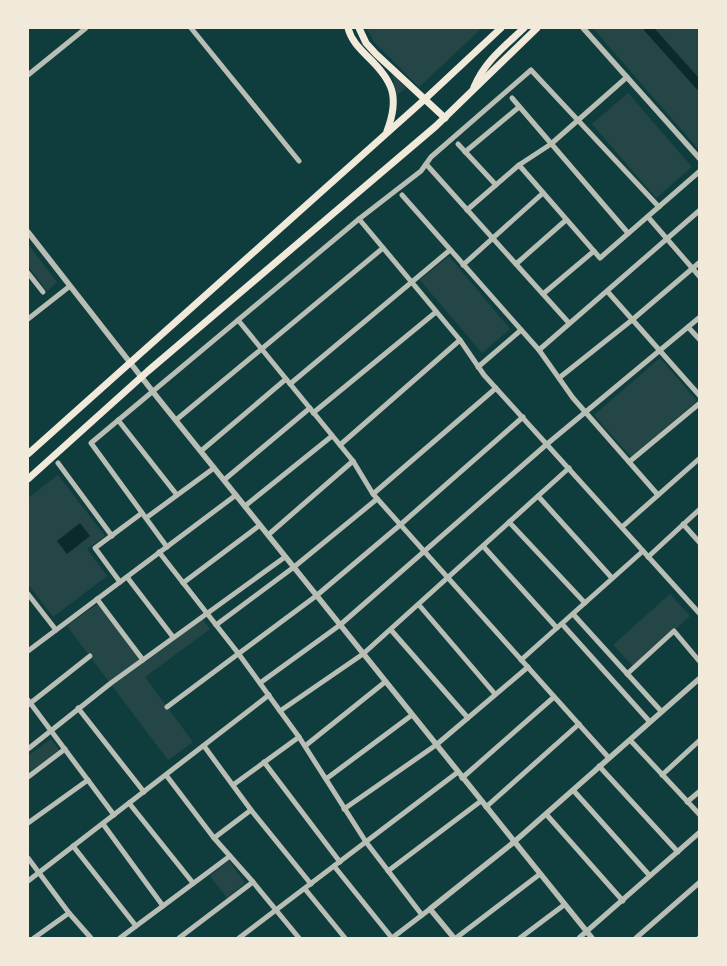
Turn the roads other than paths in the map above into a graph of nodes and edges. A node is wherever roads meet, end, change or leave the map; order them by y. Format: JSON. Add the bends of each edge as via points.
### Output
{"nodes":[{"id":1,"x":86,"y":28,"type":"edge"},
{"id":2,"x":191,"y":28,"type":"edge"},
{"id":3,"x":348,"y":28,"type":"edge"},
{"id":4,"x":359,"y":28,"type":"edge"},
{"id":5,"x":500,"y":28,"type":"edge"},
{"id":6,"x":524,"y":28,"type":"edge"},
{"id":7,"x":538,"y":28,"type":"edge"},
{"id":8,"x":583,"y":28,"type":"edge"},
{"id":9,"x":28,"y":76,"type":"edge"},
{"id":10,"x":627,"y":77,"type":"junction"},
{"id":11,"x":472,"y":92,"type":"junction"},
{"id":12,"x":512,"y":98,"type":"dead end"},
{"id":13,"x":425,"y":99,"type":"junction"},
{"id":14,"x":519,"y":107,"type":"junction"},
{"id":15,"x":445,"y":118,"type":"junction"},
{"id":16,"x":578,"y":120,"type":"junction"},
{"id":17,"x":386,"y":133,"type":"junction"},
{"id":18,"x":458,"y":144,"type":"dead end"},
{"id":19,"x":551,"y":144,"type":"junction"},
{"id":20,"x":465,"y":152,"type":"junction"},
{"id":21,"x":700,"y":159,"type":"edge"},
{"id":22,"x":299,"y":161,"type":"dead end"},
{"id":23,"x":426,"y":164,"type":"junction"},
{"id":24,"x":519,"y":165,"type":"junction"},
{"id":25,"x":700,"y":171,"type":"edge"},
{"id":26,"x":496,"y":185,"type":"junction"},
{"id":27,"x":543,"y":192,"type":"junction"},
{"id":28,"x":402,"y":195,"type":"dead end"},
{"id":29,"x":659,"y":206,"type":"junction"},
{"id":30,"x":467,"y":210,"type":"junction"},
{"id":31,"x":700,"y":210,"type":"edge"},
{"id":32,"x":648,"y":216,"type":"junction"},
{"id":33,"x":359,"y":219,"type":"junction"},
{"id":34,"x":566,"y":220,"type":"junction"},
{"id":35,"x":28,"y":232,"type":"edge"},
{"id":36,"x":628,"y":234,"type":"junction"},
{"id":37,"x":493,"y":238,"type":"junction"},
{"id":38,"x":666,"y":238,"type":"junction"},
{"id":39,"x":383,"y":248,"type":"junction"},
{"id":40,"x":450,"y":250,"type":"junction"},
{"id":41,"x":594,"y":251,"type":"junction"},
{"id":42,"x":700,"y":262,"type":"edge"},
{"id":43,"x":516,"y":264,"type":"junction"},
{"id":44,"x":463,"y":265,"type":"junction"},
{"id":45,"x":692,"y":268,"type":"junction"},
{"id":46,"x":28,"y":272,"type":"edge"},
{"id":47,"x":700,"y":277,"type":"edge"},
{"id":48,"x":412,"y":282,"type":"junction"},
{"id":49,"x":70,"y":286,"type":"junction"},
{"id":50,"x":607,"y":291,"type":"junction"},
{"id":51,"x":43,"y":292,"type":"dead end"},
{"id":52,"x":543,"y":294,"type":"junction"},
{"id":53,"x":436,"y":312,"type":"junction"},
{"id":54,"x":700,"y":316,"type":"edge"},
{"id":55,"x":28,"y":319,"type":"edge"},
{"id":56,"x":238,"y":320,"type":"junction"},
{"id":57,"x":632,"y":320,"type":"junction"},
{"id":58,"x":570,"y":323,"type":"junction"},
{"id":59,"x":688,"y":327,"type":"junction"},
{"id":60,"x":521,"y":330,"type":"junction"},
{"id":61,"x":460,"y":340,"type":"junction"},
{"id":62,"x":700,"y":340,"type":"edge"},
{"id":63,"x":261,"y":349,"type":"junction"},
{"id":64,"x":538,"y":350,"type":"junction"},
{"id":65,"x":659,"y":350,"type":"junction"},
{"id":66,"x":129,"y":362,"type":"junction"},
{"id":67,"x":478,"y":367,"type":"junction"},
{"id":68,"x":141,"y":377,"type":"junction"},
{"id":69,"x":559,"y":378,"type":"junction"},
{"id":70,"x":288,"y":382,"type":"junction"},
{"id":71,"x":496,"y":388,"type":"junction"},
{"id":72,"x":153,"y":391,"type":"junction"},
{"id":73,"x":700,"y":396,"type":"edge"},
{"id":74,"x":700,"y":403,"type":"edge"},
{"id":75,"x":311,"y":410,"type":"junction"},
{"id":76,"x":586,"y":412,"type":"junction"},
{"id":77,"x":523,"y":417,"type":"junction"},
{"id":78,"x":118,"y":420,"type":"junction"},
{"id":79,"x":176,"y":420,"type":"junction"},
{"id":80,"x":332,"y":436,"type":"junction"},
{"id":81,"x":547,"y":444,"type":"junction"},
{"id":82,"x":340,"y":445,"type":"junction"},
{"id":83,"x":201,"y":451,"type":"junction"},
{"id":84,"x":28,"y":454,"type":"edge"},
{"id":85,"x":700,"y":458,"type":"edge"},
{"id":86,"x":353,"y":461,"type":"junction"},
{"id":87,"x":629,"y":462,"type":"junction"},
{"id":88,"x":58,"y":463,"type":"dead end"},
{"id":89,"x":214,"y":468,"type":"junction"},
{"id":90,"x":569,"y":468,"type":"junction"},
{"id":91,"x":28,"y":479,"type":"edge"},
{"id":92,"x":224,"y":480,"type":"junction"},
{"id":93,"x":177,"y":495,"type":"junction"},
{"id":94,"x":236,"y":495,"type":"junction"},
{"id":95,"x":658,"y":495,"type":"junction"},
{"id":96,"x":538,"y":496,"type":"junction"},
{"id":97,"x":375,"y":497,"type":"junction"},
{"id":98,"x":245,"y":506,"type":"junction"},
{"id":99,"x":700,"y":509,"type":"edge"},
{"id":100,"x":144,"y":516,"type":"junction"},
{"id":101,"x":509,"y":522,"type":"junction"},
{"id":102,"x":683,"y":524,"type":"junction"},
{"id":103,"x":260,"y":525,"type":"junction"},
{"id":104,"x":400,"y":525,"type":"junction"},
{"id":105,"x":622,"y":527,"type":"junction"},
{"id":106,"x":268,"y":535,"type":"junction"},
{"id":107,"x":112,"y":536,"type":"junction"},
{"id":108,"x":700,"y":544,"type":"edge"},
{"id":109,"x":167,"y":546,"type":"junction"},
{"id":110,"x":483,"y":546,"type":"junction"},
{"id":111,"x":643,"y":551,"type":"junction"},
{"id":112,"x":159,"y":552,"type":"junction"},
{"id":113,"x":424,"y":552,"type":"junction"},
{"id":114,"x":648,"y":556,"type":"junction"},
{"id":115,"x":285,"y":557,"type":"junction"},
{"id":116,"x":294,"y":567,"type":"junction"},
{"id":117,"x":127,"y":577,"type":"junction"},
{"id":118,"x":448,"y":578,"type":"junction"},
{"id":119,"x":612,"y":578,"type":"junction"},
{"id":120,"x":120,"y":582,"type":"junction"},
{"id":121,"x":183,"y":583,"type":"junction"},
{"id":122,"x":28,"y":594,"type":"edge"},
{"id":123,"x":316,"y":596,"type":"junction"},
{"id":124,"x":96,"y":599,"type":"junction"},
{"id":125,"x":585,"y":603,"type":"junction"},
{"id":126,"x":419,"y":605,"type":"junction"},
{"id":127,"x":206,"y":613,"type":"junction"},
{"id":128,"x":573,"y":614,"type":"junction"},
{"id":129,"x":700,"y":614,"type":"edge"},
{"id":130,"x":216,"y":625,"type":"junction"},
{"id":131,"x":340,"y":625,"type":"junction"},
{"id":132,"x":560,"y":626,"type":"junction"},
{"id":133,"x":56,"y":630,"type":"junction"},
{"id":134,"x":392,"y":630,"type":"junction"},
{"id":135,"x":173,"y":637,"type":"junction"},
{"id":136,"x":28,"y":651,"type":"edge"},
{"id":137,"x":238,"y":653,"type":"junction"},
{"id":138,"x":363,"y":654,"type":"junction"},
{"id":139,"x":90,"y":656,"type":"dead end"},
{"id":140,"x":143,"y":660,"type":"junction"},
{"id":141,"x":521,"y":660,"type":"junction"},
{"id":142,"x":700,"y":662,"type":"edge"},
{"id":143,"x":528,"y":667,"type":"junction"},
{"id":144,"x":627,"y":674,"type":"junction"},
{"id":145,"x":700,"y":678,"type":"edge"},
{"id":146,"x":386,"y":682,"type":"junction"},
{"id":147,"x":260,"y":683,"type":"junction"},
{"id":148,"x":495,"y":694,"type":"junction"},
{"id":149,"x":269,"y":695,"type":"junction"},
{"id":150,"x":554,"y":697,"type":"junction"},
{"id":151,"x":28,"y":703,"type":"edge"},
{"id":152,"x":166,"y":706,"type":"dead end"},
{"id":153,"x":78,"y":708,"type":"junction"},
{"id":154,"x":280,"y":710,"type":"junction"},
{"id":155,"x":661,"y":712,"type":"junction"},
{"id":156,"x":412,"y":715,"type":"junction"},
{"id":157,"x":468,"y":718,"type":"junction"},
{"id":158,"x":650,"y":722,"type":"junction"},
{"id":159,"x":579,"y":724,"type":"junction"},
{"id":160,"x":51,"y":731,"type":"junction"},
{"id":161,"x":299,"y":737,"type":"junction"},
{"id":162,"x":630,"y":740,"type":"junction"},
{"id":163,"x":700,"y":740,"type":"edge"},
{"id":164,"x":436,"y":745,"type":"junction"},
{"id":165,"x":204,"y":746,"type":"junction"},
{"id":166,"x":305,"y":746,"type":"junction"},
{"id":167,"x":28,"y":749,"type":"edge"},
{"id":168,"x":65,"y":749,"type":"junction"},
{"id":169,"x":609,"y":758,"type":"junction"},
{"id":170,"x":264,"y":762,"type":"junction"},
{"id":171,"x":600,"y":766,"type":"junction"},
{"id":172,"x":166,"y":775,"type":"junction"},
{"id":173,"x":460,"y":775,"type":"junction"},
{"id":174,"x":662,"y":775,"type":"junction"},
{"id":175,"x":28,"y":777,"type":"edge"},
{"id":176,"x":326,"y":779,"type":"junction"},
{"id":177,"x":88,"y":780,"type":"junction"},
{"id":178,"x":233,"y":785,"type":"junction"},
{"id":179,"x":573,"y":790,"type":"junction"},
{"id":180,"x":700,"y":791,"type":"edge"},
{"id":181,"x":144,"y":792,"type":"junction"},
{"id":182,"x":481,"y":801,"type":"junction"},
{"id":183,"x":687,"y":802,"type":"junction"},
{"id":184,"x":129,"y":803,"type":"junction"},
{"id":185,"x":486,"y":807,"type":"junction"},
{"id":186,"x":344,"y":809,"type":"junction"},
{"id":187,"x":251,"y":810,"type":"junction"},
{"id":188,"x":546,"y":814,"type":"junction"},
{"id":189,"x":114,"y":815,"type":"junction"},
{"id":190,"x":700,"y":815,"type":"edge"},
{"id":191,"x":28,"y":823,"type":"edge"},
{"id":192,"x":102,"y":824,"type":"junction"},
{"id":193,"x":700,"y":832,"type":"edge"},
{"id":194,"x":214,"y":838,"type":"junction"},
{"id":195,"x":366,"y":842,"type":"junction"},
{"id":196,"x":514,"y":842,"type":"junction"},
{"id":197,"x":73,"y":846,"type":"junction"},
{"id":198,"x":678,"y":852,"type":"junction"},
{"id":199,"x":230,"y":856,"type":"junction"},
{"id":200,"x":28,"y":858,"type":"edge"},
{"id":201,"x":337,"y":864,"type":"junction"},
{"id":202,"x":388,"y":870,"type":"junction"},
{"id":203,"x":39,"y":873,"type":"junction"},
{"id":204,"x":540,"y":874,"type":"junction"},
{"id":205,"x":650,"y":876,"type":"junction"},
{"id":206,"x":28,"y":882,"type":"edge"},
{"id":207,"x":253,"y":882,"type":"junction"},
{"id":208,"x":700,"y":882,"type":"edge"},
{"id":209,"x":194,"y":883,"type":"junction"},
{"id":210,"x":311,"y":884,"type":"junction"},
{"id":211,"x":305,"y":889,"type":"junction"},
{"id":212,"x":623,"y":901,"type":"junction"},
{"id":213,"x":564,"y":905,"type":"junction"},
{"id":214,"x":164,"y":906,"type":"junction"},
{"id":215,"x":430,"y":909,"type":"junction"},
{"id":216,"x":277,"y":910,"type":"junction"},
{"id":217,"x":69,"y":913,"type":"junction"},
{"id":218,"x":422,"y":915,"type":"junction"},
{"id":219,"x":136,"y":926,"type":"junction"},
{"id":220,"x":587,"y":933,"type":"junction"},
{"id":221,"x":34,"y":938,"type":"edge"},
{"id":222,"x":91,"y":938,"type":"edge"},
{"id":223,"x":121,"y":938,"type":"edge"},
{"id":224,"x":179,"y":938,"type":"edge"},
{"id":225,"x":239,"y":938,"type":"edge"},
{"id":226,"x":299,"y":938,"type":"edge"},
{"id":227,"x":345,"y":938,"type":"edge"},
{"id":228,"x":392,"y":938,"type":"edge"},
{"id":229,"x":455,"y":938,"type":"edge"},
{"id":230,"x":520,"y":938,"type":"edge"},
{"id":231,"x":579,"y":938,"type":"edge"},
{"id":232,"x":592,"y":938,"type":"edge"},
{"id":233,"x":636,"y":938,"type":"edge"}],
"edges":[{"from":1,"to":9,"type":"street"},
{"from":2,"to":22,"type":"street"},
{"from":3,"to":17,"type":"main road","via":[[358,46],[391,85],[393,108]]},
{"from":4,"to":13,"type":"main road","via":[[376,54]]},
{"from":5,"to":13,"type":"main road"},
{"from":6,"to":11,"type":"main road","via":[[486,64]]},
{"from":7,"to":11,"type":"main road"},
{"from":8,"to":10,"type":"street"},
{"from":10,"to":16,"type":"street"},
{"from":10,"to":21,"type":"street"},
{"from":11,"to":15,"type":"main road"},
{"from":12,"to":14,"type":"street"},
{"from":13,"to":15,"type":"main road"},
{"from":13,"to":17,"type":"main road"},
{"from":14,"to":19,"type":"street"},
{"from":14,"to":20,"type":"street"},
{"from":15,"to":68,"type":"main road"},
{"from":16,"to":19,"type":"street"},
{"from":16,"to":23,"type":"street","via":[[531,70]]},
{"from":16,"to":29,"type":"street"},
{"from":17,"to":66,"type":"main road"},
{"from":18,"to":20,"type":"street"},
{"from":19,"to":24,"type":"street"},
{"from":19,"to":36,"type":"street"},
{"from":20,"to":26,"type":"street"},
{"from":23,"to":30,"type":"street"},
{"from":23,"to":33,"type":"street"},
{"from":24,"to":26,"type":"street"},
{"from":24,"to":27,"type":"street"},
{"from":25,"to":29,"type":"street"},
{"from":26,"to":30,"type":"street"},
{"from":27,"to":34,"type":"street"},
{"from":27,"to":37,"type":"street"},
{"from":28,"to":40,"type":"street"},
{"from":29,"to":32,"type":"street"},
{"from":30,"to":37,"type":"street"},
{"from":31,"to":38,"type":"street"},
{"from":32,"to":36,"type":"street"},
{"from":32,"to":38,"type":"street"},
{"from":33,"to":39,"type":"street"},
{"from":33,"to":56,"type":"street"},
{"from":34,"to":41,"type":"street"},
{"from":34,"to":43,"type":"street"},
{"from":35,"to":49,"type":"street"},
{"from":36,"to":41,"type":"street","via":[[600,258]]},
{"from":37,"to":43,"type":"street"},
{"from":37,"to":44,"type":"street"},
{"from":38,"to":45,"type":"street"},
{"from":38,"to":50,"type":"street"},
{"from":39,"to":48,"type":"street"},
{"from":39,"to":63,"type":"street"},
{"from":40,"to":44,"type":"street"},
{"from":40,"to":48,"type":"street"},
{"from":41,"to":52,"type":"street"},
{"from":42,"to":45,"type":"street"},
{"from":43,"to":52,"type":"street"},
{"from":44,"to":60,"type":"street"},
{"from":45,"to":47,"type":"street"},
{"from":45,"to":57,"type":"street"},
{"from":46,"to":51,"type":"street"},
{"from":48,"to":53,"type":"street"},
{"from":48,"to":70,"type":"street"},
{"from":49,"to":55,"type":"street"},
{"from":49,"to":66,"type":"street"},
{"from":50,"to":57,"type":"street"},
{"from":50,"to":58,"type":"street"},
{"from":52,"to":58,"type":"street"},
{"from":53,"to":61,"type":"street"},
{"from":53,"to":75,"type":"street"},
{"from":54,"to":59,"type":"street"},
{"from":56,"to":63,"type":"street"},
{"from":56,"to":72,"type":"street"},
{"from":57,"to":65,"type":"street"},
{"from":57,"to":69,"type":"street"},
{"from":58,"to":64,"type":"street"},
{"from":59,"to":62,"type":"street"},
{"from":59,"to":65,"type":"street"},
{"from":60,"to":64,"type":"street"},
{"from":60,"to":67,"type":"street"},
{"from":61,"to":67,"type":"street"},
{"from":61,"to":82,"type":"street"},
{"from":63,"to":70,"type":"street"},
{"from":63,"to":79,"type":"street"},
{"from":64,"to":69,"type":"street"},
{"from":65,"to":73,"type":"street"},
{"from":65,"to":76,"type":"street"},
{"from":66,"to":68,"type":"street"},
{"from":66,"to":84,"type":"main road"},
{"from":67,"to":71,"type":"street"},
{"from":68,"to":72,"type":"street"},
{"from":68,"to":91,"type":"main road"},
{"from":69,"to":76,"type":"street"},
{"from":70,"to":75,"type":"street"},
{"from":70,"to":83,"type":"street"},
{"from":71,"to":77,"type":"street"},
{"from":71,"to":97,"type":"street"},
{"from":72,"to":78,"type":"street"},
{"from":72,"to":79,"type":"street"},
{"from":74,"to":87,"type":"street"},
{"from":75,"to":80,"type":"street"},
{"from":75,"to":92,"type":"street"},
{"from":76,"to":81,"type":"street"},
{"from":76,"to":87,"type":"street"},
{"from":77,"to":81,"type":"street"},
{"from":77,"to":104,"type":"street"},
{"from":78,"to":93,"type":"street"},
{"from":78,"to":100,"type":"street","via":[[91,443]]},
{"from":79,"to":83,"type":"street"},
{"from":80,"to":82,"type":"street"},
{"from":80,"to":98,"type":"street"},
{"from":81,"to":90,"type":"street"},
{"from":81,"to":113,"type":"street"},
{"from":82,"to":86,"type":"street"},
{"from":83,"to":89,"type":"street"},
{"from":85,"to":95,"type":"street"},
{"from":86,"to":97,"type":"street"},
{"from":86,"to":106,"type":"street"},
{"from":87,"to":95,"type":"street"},
{"from":88,"to":107,"type":"street"},
{"from":89,"to":92,"type":"street"},
{"from":89,"to":93,"type":"street"},
{"from":90,"to":96,"type":"street"},
{"from":90,"to":105,"type":"street"},
{"from":92,"to":94,"type":"street"},
{"from":93,"to":100,"type":"street"},
{"from":94,"to":98,"type":"street"},
{"from":94,"to":109,"type":"street"},
{"from":95,"to":105,"type":"street"},
{"from":96,"to":101,"type":"street"},
{"from":96,"to":119,"type":"street"},
{"from":97,"to":104,"type":"street"},
{"from":97,"to":116,"type":"street"},
{"from":98,"to":103,"type":"street"},
{"from":99,"to":102,"type":"street"},
{"from":100,"to":107,"type":"street"},
{"from":100,"to":109,"type":"street"},
{"from":101,"to":110,"type":"street"},
{"from":101,"to":125,"type":"street"},
{"from":102,"to":108,"type":"street"},
{"from":102,"to":114,"type":"street"},
{"from":103,"to":106,"type":"street"},
{"from":103,"to":121,"type":"street"},
{"from":104,"to":113,"type":"street"},
{"from":104,"to":123,"type":"street"},
{"from":105,"to":111,"type":"street"},
{"from":106,"to":115,"type":"street"},
{"from":107,"to":120,"type":"street","via":[[95,548]]},
{"from":109,"to":112,"type":"street"},
{"from":110,"to":118,"type":"street"},
{"from":110,"to":132,"type":"street"},
{"from":111,"to":114,"type":"street"},
{"from":111,"to":119,"type":"street"},
{"from":112,"to":117,"type":"street"},
{"from":112,"to":121,"type":"street"},
{"from":113,"to":118,"type":"street"},
{"from":113,"to":131,"type":"street"},
{"from":114,"to":129,"type":"street"},
{"from":115,"to":116,"type":"street"},
{"from":115,"to":127,"type":"street"},
{"from":116,"to":123,"type":"street"},
{"from":116,"to":130,"type":"street"},
{"from":117,"to":120,"type":"street"},
{"from":117,"to":135,"type":"street"},
{"from":118,"to":126,"type":"street"},
{"from":118,"to":141,"type":"street"},
{"from":119,"to":125,"type":"street"},
{"from":120,"to":124,"type":"street"},
{"from":121,"to":127,"type":"street"},
{"from":122,"to":133,"type":"street"},
{"from":123,"to":131,"type":"street"},
{"from":123,"to":137,"type":"street"},
{"from":124,"to":133,"type":"street"},
{"from":124,"to":140,"type":"street"},
{"from":125,"to":128,"type":"street"},
{"from":126,"to":134,"type":"street"},
{"from":126,"to":148,"type":"street"},
{"from":127,"to":130,"type":"street"},
{"from":127,"to":135,"type":"street"},
{"from":128,"to":132,"type":"street"},
{"from":128,"to":144,"type":"street"},
{"from":130,"to":137,"type":"street"},
{"from":131,"to":138,"type":"street"},
{"from":131,"to":147,"type":"street"},
{"from":132,"to":141,"type":"street"},
{"from":132,"to":158,"type":"street"},
{"from":133,"to":136,"type":"street"},
{"from":134,"to":138,"type":"street"},
{"from":134,"to":157,"type":"street"},
{"from":135,"to":140,"type":"street"},
{"from":137,"to":147,"type":"street"},
{"from":137,"to":152,"type":"street"},
{"from":138,"to":146,"type":"street"},
{"from":138,"to":154,"type":"street"},
{"from":139,"to":151,"type":"street"},
{"from":140,"to":153,"type":"street"},
{"from":141,"to":143,"type":"street"},
{"from":142,"to":144,"type":"street","via":[[674,631]]},
{"from":143,"to":148,"type":"street"},
{"from":143,"to":150,"type":"street"},
{"from":144,"to":155,"type":"street"},
{"from":145,"to":155,"type":"street"},
{"from":146,"to":156,"type":"street"},
{"from":146,"to":166,"type":"street"},
{"from":147,"to":149,"type":"street"},
{"from":148,"to":157,"type":"street"},
{"from":149,"to":154,"type":"street"},
{"from":149,"to":165,"type":"street"},
{"from":150,"to":159,"type":"street"},
{"from":150,"to":173,"type":"street"},
{"from":151,"to":160,"type":"street"},
{"from":153,"to":160,"type":"street"},
{"from":153,"to":181,"type":"street"},
{"from":154,"to":161,"type":"street"},
{"from":155,"to":158,"type":"street"},
{"from":156,"to":164,"type":"street"},
{"from":156,"to":176,"type":"street"},
{"from":157,"to":164,"type":"street"},
{"from":158,"to":162,"type":"street"},
{"from":159,"to":169,"type":"street"},
{"from":159,"to":185,"type":"street"},
{"from":160,"to":167,"type":"street"},
{"from":160,"to":168,"type":"street"},
{"from":161,"to":166,"type":"street"},
{"from":161,"to":170,"type":"street"},
{"from":162,"to":169,"type":"street"},
{"from":162,"to":174,"type":"street"},
{"from":163,"to":174,"type":"street"},
{"from":164,"to":173,"type":"street"},
{"from":164,"to":186,"type":"street"},
{"from":165,"to":172,"type":"street"},
{"from":165,"to":178,"type":"street"},
{"from":166,"to":176,"type":"street"},
{"from":168,"to":175,"type":"street"},
{"from":168,"to":177,"type":"street"},
{"from":169,"to":171,"type":"street"},
{"from":170,"to":178,"type":"street"},
{"from":170,"to":201,"type":"street"},
{"from":171,"to":179,"type":"street"},
{"from":171,"to":198,"type":"street"},
{"from":172,"to":181,"type":"street"},
{"from":172,"to":194,"type":"street"},
{"from":173,"to":182,"type":"street"},
{"from":173,"to":195,"type":"street"},
{"from":174,"to":183,"type":"street"},
{"from":176,"to":186,"type":"street"},
{"from":177,"to":189,"type":"street"},
{"from":177,"to":191,"type":"street"},
{"from":178,"to":187,"type":"street"},
{"from":179,"to":188,"type":"street"},
{"from":179,"to":205,"type":"street"},
{"from":180,"to":183,"type":"street"},
{"from":181,"to":184,"type":"street"},
{"from":182,"to":185,"type":"street"},
{"from":182,"to":202,"type":"street"},
{"from":183,"to":190,"type":"street"},
{"from":184,"to":189,"type":"street"},
{"from":184,"to":209,"type":"street"},
{"from":185,"to":196,"type":"street"},
{"from":186,"to":195,"type":"street"},
{"from":187,"to":194,"type":"street"},
{"from":187,"to":210,"type":"street"},
{"from":188,"to":196,"type":"street"},
{"from":188,"to":212,"type":"street"},
{"from":189,"to":192,"type":"street"},
{"from":192,"to":197,"type":"street"},
{"from":192,"to":214,"type":"street"},
{"from":193,"to":198,"type":"street"},
{"from":194,"to":199,"type":"street"},
{"from":195,"to":201,"type":"street"},
{"from":195,"to":202,"type":"street"},
{"from":196,"to":204,"type":"street"},
{"from":196,"to":215,"type":"street"},
{"from":197,"to":203,"type":"street"},
{"from":197,"to":219,"type":"street"},
{"from":198,"to":205,"type":"street"},
{"from":199,"to":207,"type":"street"},
{"from":199,"to":209,"type":"street"},
{"from":200,"to":203,"type":"street"},
{"from":201,"to":210,"type":"street"},
{"from":201,"to":228,"type":"street"},
{"from":202,"to":218,"type":"street"},
{"from":203,"to":206,"type":"street"},
{"from":203,"to":217,"type":"street"},
{"from":204,"to":213,"type":"street"},
{"from":204,"to":229,"type":"street"},
{"from":205,"to":212,"type":"street"},
{"from":207,"to":216,"type":"street"},
{"from":207,"to":224,"type":"street"},
{"from":208,"to":233,"type":"street"},
{"from":209,"to":214,"type":"street"},
{"from":210,"to":211,"type":"street"},
{"from":211,"to":216,"type":"street"},
{"from":211,"to":227,"type":"street"},
{"from":212,"to":220,"type":"street"},
{"from":213,"to":220,"type":"street"},
{"from":213,"to":230,"type":"street"},
{"from":214,"to":219,"type":"street"},
{"from":215,"to":218,"type":"street"},
{"from":215,"to":229,"type":"street"},
{"from":216,"to":225,"type":"street"},
{"from":216,"to":226,"type":"street"},
{"from":217,"to":221,"type":"street"},
{"from":217,"to":222,"type":"street"},
{"from":218,"to":228,"type":"street"},
{"from":219,"to":223,"type":"street"},
{"from":220,"to":231,"type":"street"},
{"from":220,"to":232,"type":"street"}]}
